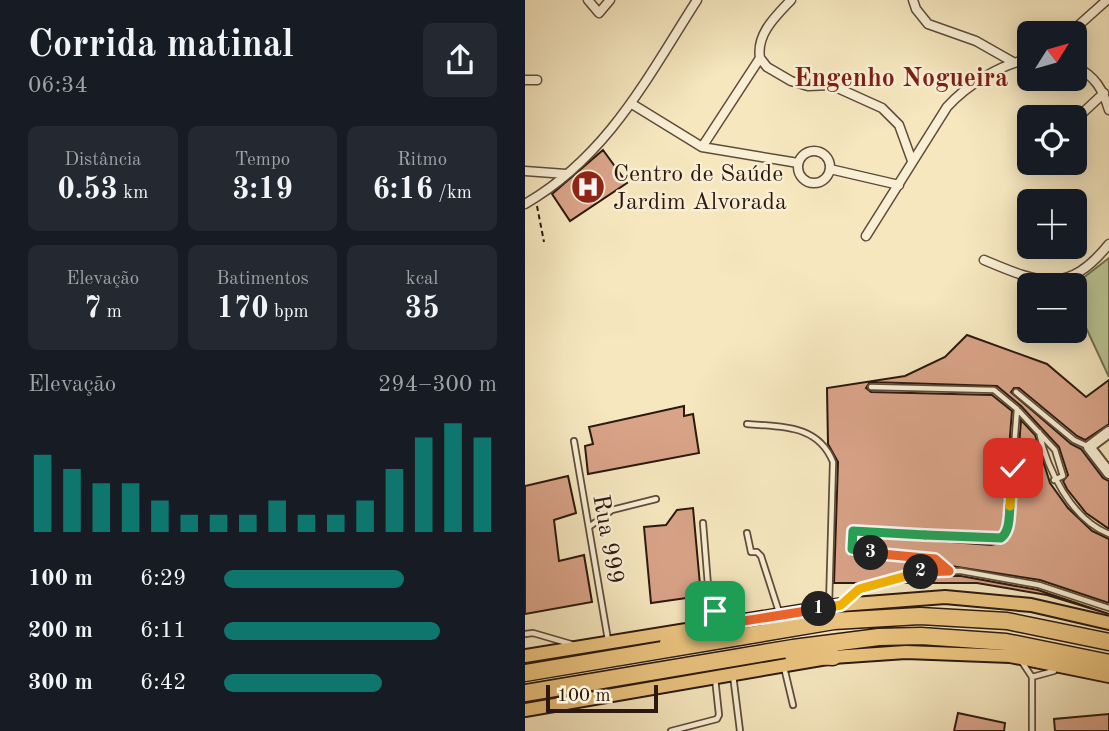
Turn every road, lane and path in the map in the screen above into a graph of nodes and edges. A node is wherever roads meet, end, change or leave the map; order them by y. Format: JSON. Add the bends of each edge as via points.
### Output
{"nodes":[{"id":1,"x":588,"y":0,"type":"edge"},
{"id":2,"x":610,"y":0,"type":"edge"},
{"id":3,"x":697,"y":0,"type":"edge"},
{"id":4,"x":791,"y":0,"type":"edge"},
{"id":5,"x":1107,"y":0,"type":"edge"},
{"id":6,"x":914,"y":5,"type":"edge"},
{"id":7,"x":1083,"y":21,"type":"edge"},
{"id":8,"x":760,"y":58,"type":"junction"},
{"id":9,"x":1017,"y":61,"type":"edge"},
{"id":10,"x":1013,"y":62,"type":"junction"},
{"id":11,"x":1087,"y":73,"type":"edge"},
{"id":12,"x":525,"y":80,"type":"edge"},
{"id":13,"x":537,"y":80,"type":"dead end"},
{"id":14,"x":1104,"y":93,"type":"junction"},
{"id":15,"x":632,"y":104,"type":"junction"},
{"id":16,"x":1087,"y":109,"type":"edge"},
{"id":17,"x":1109,"y":110,"type":"edge"},
{"id":18,"x":702,"y":147,"type":"junction"},
{"id":19,"x":912,"y":161,"type":"junction"},
{"id":20,"x":798,"y":163,"type":"junction"},
{"id":21,"x":830,"y":169,"type":"junction"},
{"id":22,"x":525,"y":171,"type":"edge"},
{"id":23,"x":566,"y":174,"type":"junction"},
{"id":24,"x":899,"y":185,"type":"junction"},
{"id":25,"x":535,"y":198,"type":"junction"},
{"id":26,"x":525,"y":204,"type":"edge"},
{"id":27,"x":866,"y":236,"type":"dead end"},
{"id":28,"x":544,"y":242,"type":"dead end"},
{"id":29,"x":1109,"y":244,"type":"edge"},
{"id":30,"x":984,"y":260,"type":"dead end"},
{"id":31,"x":871,"y":387,"type":"dead end"},
{"id":32,"x":1016,"y":392,"type":"dead end"},
{"id":33,"x":1017,"y":409,"type":"junction"},
{"id":34,"x":747,"y":424,"type":"dead end"},
{"id":35,"x":1038,"y":430,"type":"junction"},
{"id":36,"x":1109,"y":432,"type":"edge"},
{"id":37,"x":574,"y":441,"type":"dead end"},
{"id":38,"x":1089,"y":447,"type":"junction"},
{"id":39,"x":1055,"y":450,"type":"junction"},
{"id":40,"x":1043,"y":453,"type":"junction"},
{"id":41,"x":1109,"y":473,"type":"edge"},
{"id":42,"x":1054,"y":480,"type":"junction"},
{"id":43,"x":656,"y":499,"type":"dead end"},
{"id":44,"x":703,"y":523,"type":"dead end"},
{"id":45,"x":589,"y":527,"type":"junction"},
{"id":46,"x":747,"y":533,"type":"dead end"},
{"id":47,"x":1109,"y":534,"type":"edge"},
{"id":48,"x":949,"y":571,"type":"junction"},
{"id":49,"x":835,"y":606,"type":"junction"},
{"id":50,"x":1109,"y":608,"type":"edge"},
{"id":51,"x":780,"y":615,"type":"junction"},
{"id":52,"x":1109,"y":623,"type":"edge"},
{"id":53,"x":725,"y":624,"type":"junction"},
{"id":54,"x":705,"y":628,"type":"junction"},
{"id":55,"x":525,"y":634,"type":"edge"},
{"id":56,"x":608,"y":642,"type":"junction"},
{"id":57,"x":1109,"y":642,"type":"edge"},
{"id":58,"x":578,"y":646,"type":"junction"},
{"id":59,"x":642,"y":653,"type":"junction"},
{"id":60,"x":525,"y":656,"type":"edge"},
{"id":61,"x":748,"y":656,"type":"junction"},
{"id":62,"x":1010,"y":656,"type":"junction"},
{"id":63,"x":833,"y":657,"type":"junction"},
{"id":64,"x":1109,"y":663,"type":"edge"},
{"id":65,"x":784,"y":666,"type":"junction"},
{"id":66,"x":525,"y":673,"type":"edge"},
{"id":67,"x":733,"y":674,"type":"junction"},
{"id":68,"x":715,"y":677,"type":"junction"},
{"id":69,"x":1032,"y":677,"type":"junction"},
{"id":70,"x":1109,"y":677,"type":"edge"},
{"id":71,"x":525,"y":693,"type":"edge"},
{"id":72,"x":793,"y":705,"type":"dead end"},
{"id":73,"x":525,"y":710,"type":"edge"},
{"id":74,"x":671,"y":731,"type":"edge"},
{"id":75,"x":740,"y":731,"type":"edge"},
{"id":76,"x":1032,"y":731,"type":"edge"}],
"edges":[{"from":1,"to":2,"type":"street","via":[[599,13]]},
{"from":3,"to":15,"type":"street"},
{"from":4,"to":8,"type":"street","via":[[768,26],[760,42]]},
{"from":5,"to":7,"type":"street"},
{"from":6,"to":10,"type":"street","via":[[928,24],[976,41]]},
{"from":8,"to":18,"type":"street"},
{"from":8,"to":19,"type":"street","via":[[791,81],[831,85],[882,108],[899,125]]},
{"from":9,"to":10,"type":"street"},
{"from":10,"to":19,"type":"street","via":[[957,96]]},
{"from":11,"to":14,"type":"street"},
{"from":12,"to":13,"type":"street"},
{"from":14,"to":16,"type":"street"},
{"from":14,"to":17,"type":"street"},
{"from":15,"to":18,"type":"street"},
{"from":15,"to":23,"type":"street","via":[[605,140]]},
{"from":18,"to":20,"type":"street"},
{"from":19,"to":24,"type":"street"},
{"from":20,"to":21,"type":"street","via":[[813,150],[827,158]]},
{"from":20,"to":21,"type":"street","via":[[800,174],[810,182],[825,178]]},
{"from":21,"to":24,"type":"street"},
{"from":22,"to":23,"type":"street"},
{"from":23,"to":25,"type":"street"},
{"from":24,"to":27,"type":"street"},
{"from":25,"to":26,"type":"street"},
{"from":25,"to":28,"type":"path"},
{"from":29,"to":30,"type":"street","via":[[1085,270],[1066,280],[1046,282]]},
{"from":31,"to":33,"type":"lane","via":[[994,390]]},
{"from":32,"to":38,"type":"lane"},
{"from":33,"to":35,"type":"lane"},
{"from":33,"to":48,"type":"lane","via":[[1008,527],[1001,538],[852,533],[853,551],[935,559]]},
{"from":34,"to":49,"type":"lane","via":[[799,428],[820,440],[833,462]]},
{"from":35,"to":39,"type":"lane"},
{"from":35,"to":40,"type":"lane"},
{"from":36,"to":38,"type":"street"},
{"from":37,"to":45,"type":"lane","name":"Rua 999"},
{"from":38,"to":41,"type":"street"},
{"from":39,"to":40,"type":"lane"},
{"from":39,"to":42,"type":"lane","via":[[1063,476]]},
{"from":40,"to":42,"type":"lane"},
{"from":42,"to":47,"type":"lane","via":[[1092,525]]},
{"from":43,"to":45,"type":"lane","via":[[613,510]]},
{"from":44,"to":53,"type":"lane","via":[[709,598]]},
{"from":45,"to":56,"type":"lane","name":"Rua 999"},
{"from":46,"to":51,"type":"lane","via":[[751,552],[761,556]]},
{"from":48,"to":49,"type":"lane","via":[[925,571],[859,589]]},
{"from":48,"to":50,"type":"lane","via":[[1039,585]]},
{"from":49,"to":51,"type":"main road"},
{"from":49,"to":52,"type":"main road","via":[[945,597],[1031,605]]},
{"from":51,"to":53,"type":"main road"},
{"from":53,"to":54,"type":"main road"},
{"from":54,"to":56,"type":"main road"},
{"from":54,"to":59,"type":"highway"},
{"from":55,"to":58,"type":"lane"},
{"from":56,"to":58,"type":"main road"},
{"from":57,"to":59,"type":"highway","via":[[1007,621],[920,616],[834,621]]},
{"from":58,"to":60,"type":"main road"},
{"from":59,"to":66,"type":"highway"},
{"from":61,"to":63,"type":"highway"},
{"from":61,"to":64,"type":"highway","via":[[838,641],[921,636],[1006,642]]},
{"from":61,"to":71,"type":"highway"},
{"from":62,"to":63,"type":"main road","via":[[906,652]]},
{"from":62,"to":69,"type":"lane","via":[[1020,660]]},
{"from":62,"to":70,"type":"main road"},
{"from":63,"to":65,"type":"main road"},
{"from":65,"to":67,"type":"main road"},
{"from":65,"to":72,"type":"lane"},
{"from":67,"to":68,"type":"main road"},
{"from":67,"to":75,"type":"lane"},
{"from":68,"to":73,"type":"main road"},
{"from":68,"to":74,"type":"lane","via":[[717,719]]},
{"from":69,"to":70,"type":"lane","via":[[1060,670]]},
{"from":69,"to":76,"type":"lane"}]}
